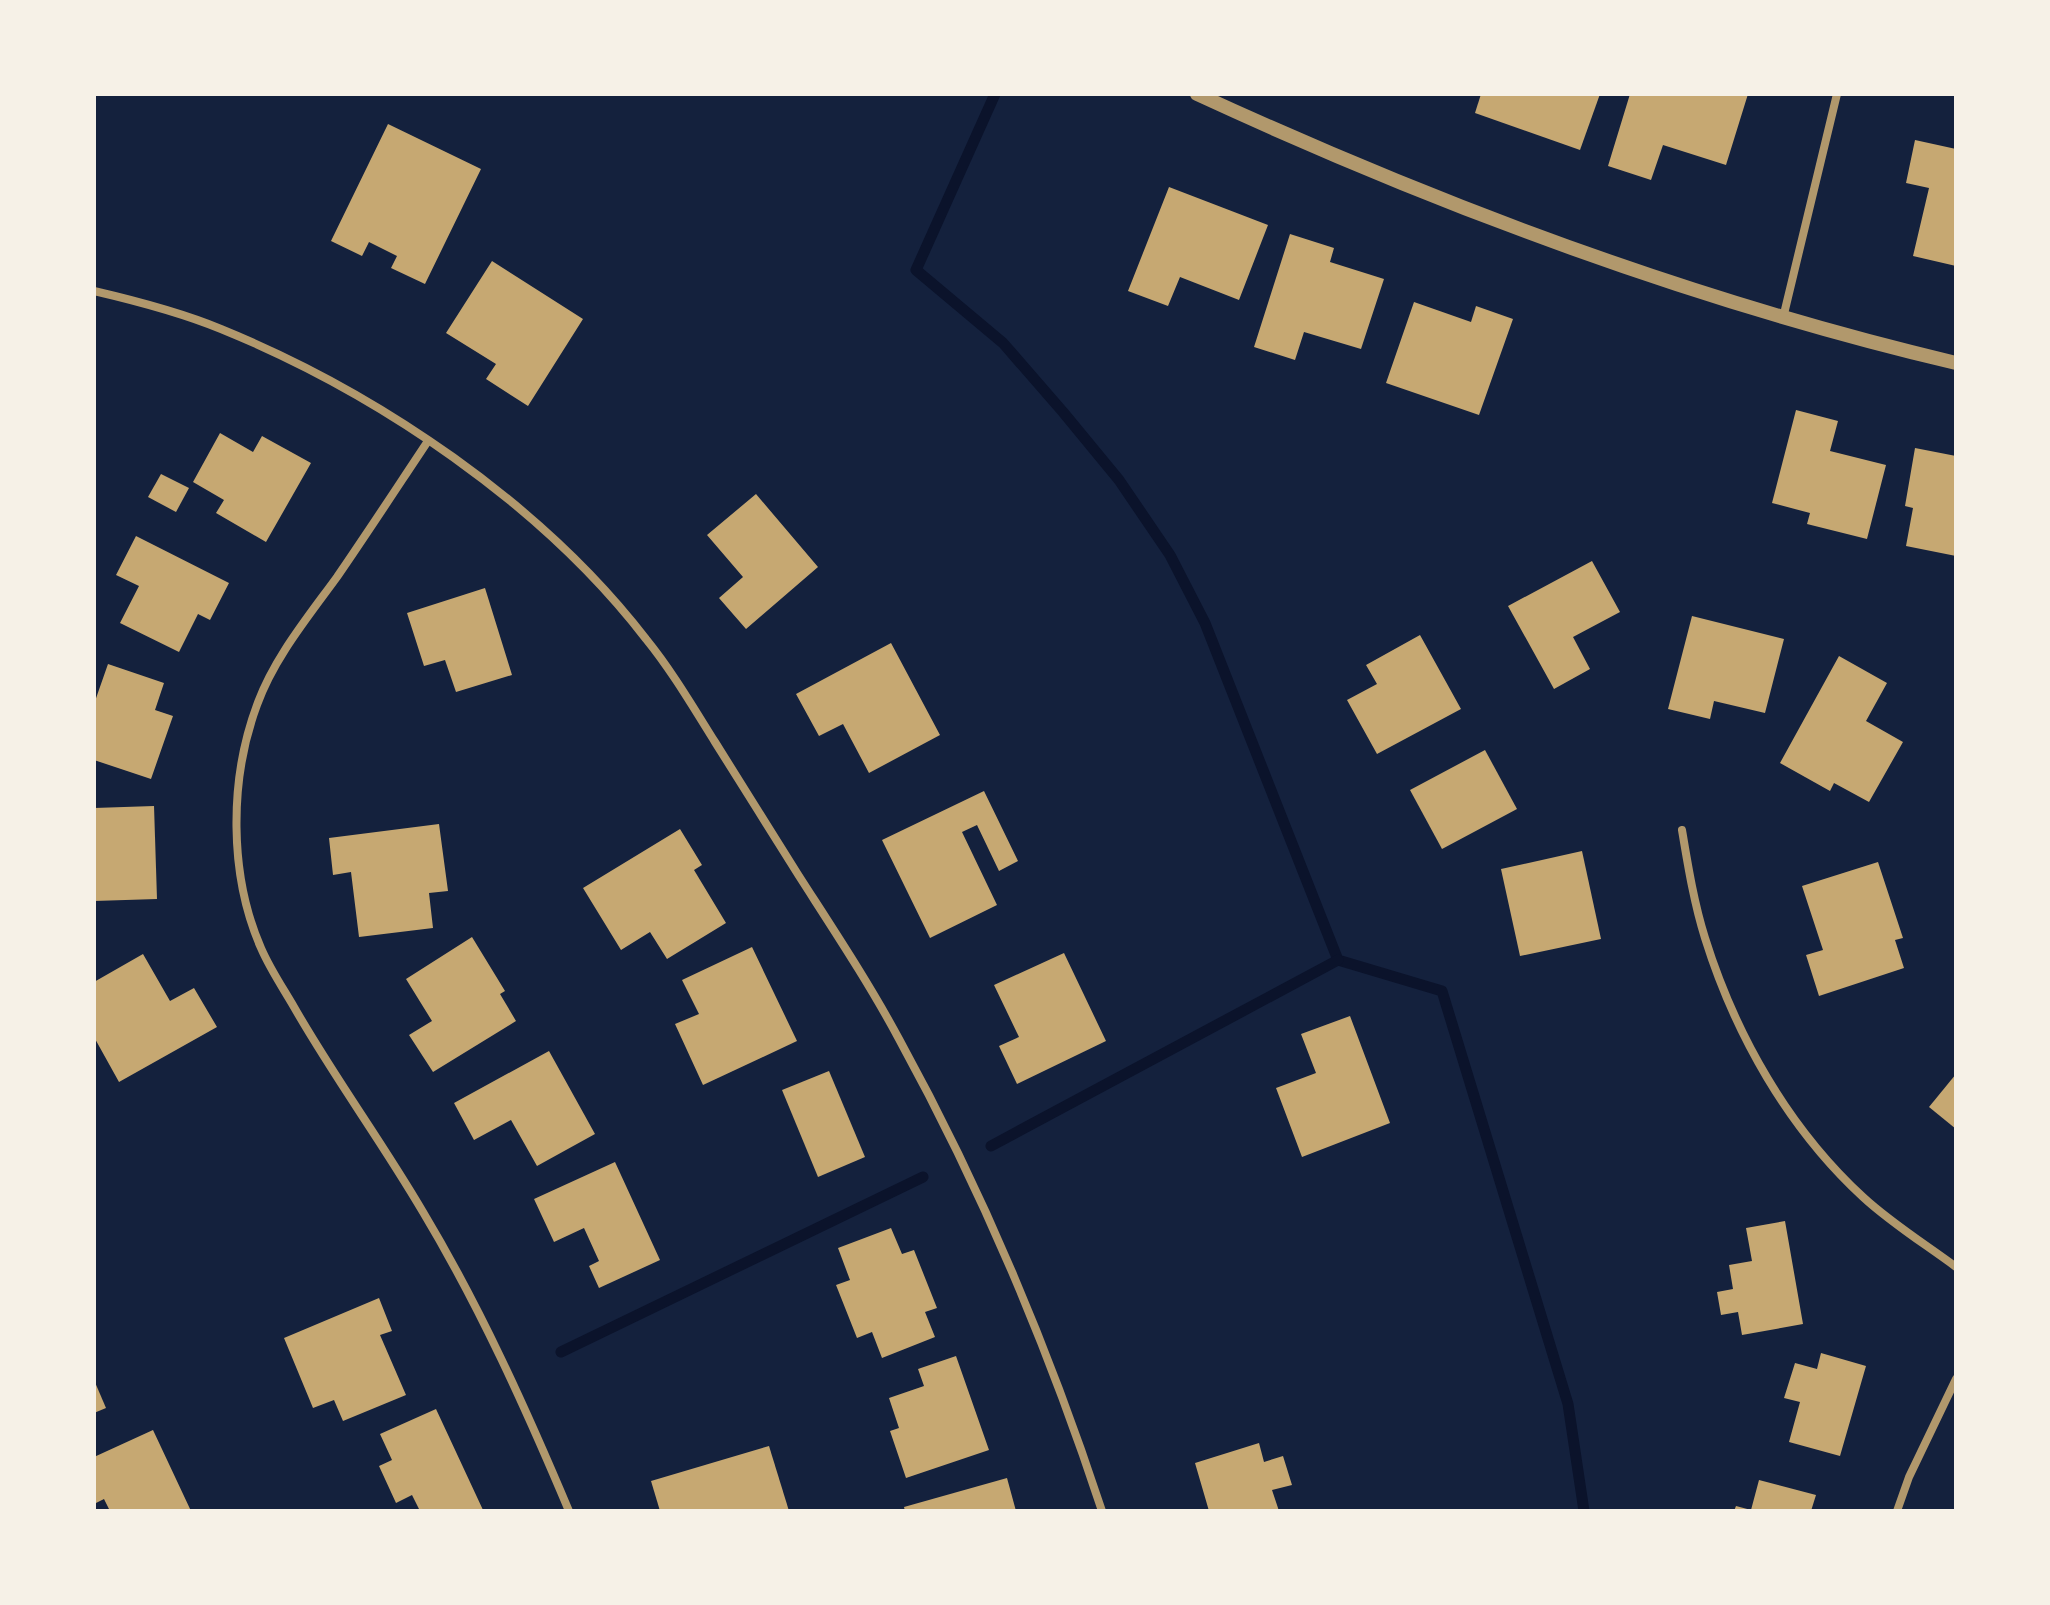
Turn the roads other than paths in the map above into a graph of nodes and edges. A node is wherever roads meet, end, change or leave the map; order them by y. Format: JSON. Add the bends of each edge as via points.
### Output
{"nodes":[{"id":1,"x":1197,"y":94,"type":"edge"},
{"id":2,"x":1837,"y":94,"type":"edge"},
{"id":3,"x":94,"y":291,"type":"edge"},
{"id":4,"x":1783,"y":318,"type":"junction"},
{"id":5,"x":1956,"y":363,"type":"edge"},
{"id":6,"x":428,"y":441,"type":"junction"},
{"id":7,"x":1682,"y":830,"type":"dead end"},
{"id":8,"x":1956,"y":1267,"type":"edge"},
{"id":9,"x":1956,"y":1379,"type":"edge"},
{"id":10,"x":569,"y":1511,"type":"edge"},
{"id":11,"x":1102,"y":1511,"type":"edge"},
{"id":12,"x":1897,"y":1511,"type":"edge"}],
"edges":[{"from":1,"to":4,"type":"street","via":[[1376,174],[1576,252]]},
{"from":2,"to":4,"type":"street"},
{"from":3,"to":6,"type":"street","via":[[135,300],[249,341],[319,375]]},
{"from":4,"to":5,"type":"street"},
{"from":6,"to":10,"type":"street","via":[[280,657],[258,702],[239,789],[243,890],[261,950],[465,1286]]},
{"from":6,"to":11,"type":"street","via":[[521,510],[590,573],[646,638],[818,904],[898,1037],[985,1209],[1045,1349]]},
{"from":7,"to":8,"type":"street","via":[[1704,936],[1768,1079],[1798,1123],[1864,1198]]},
{"from":9,"to":12,"type":"street"}]}
